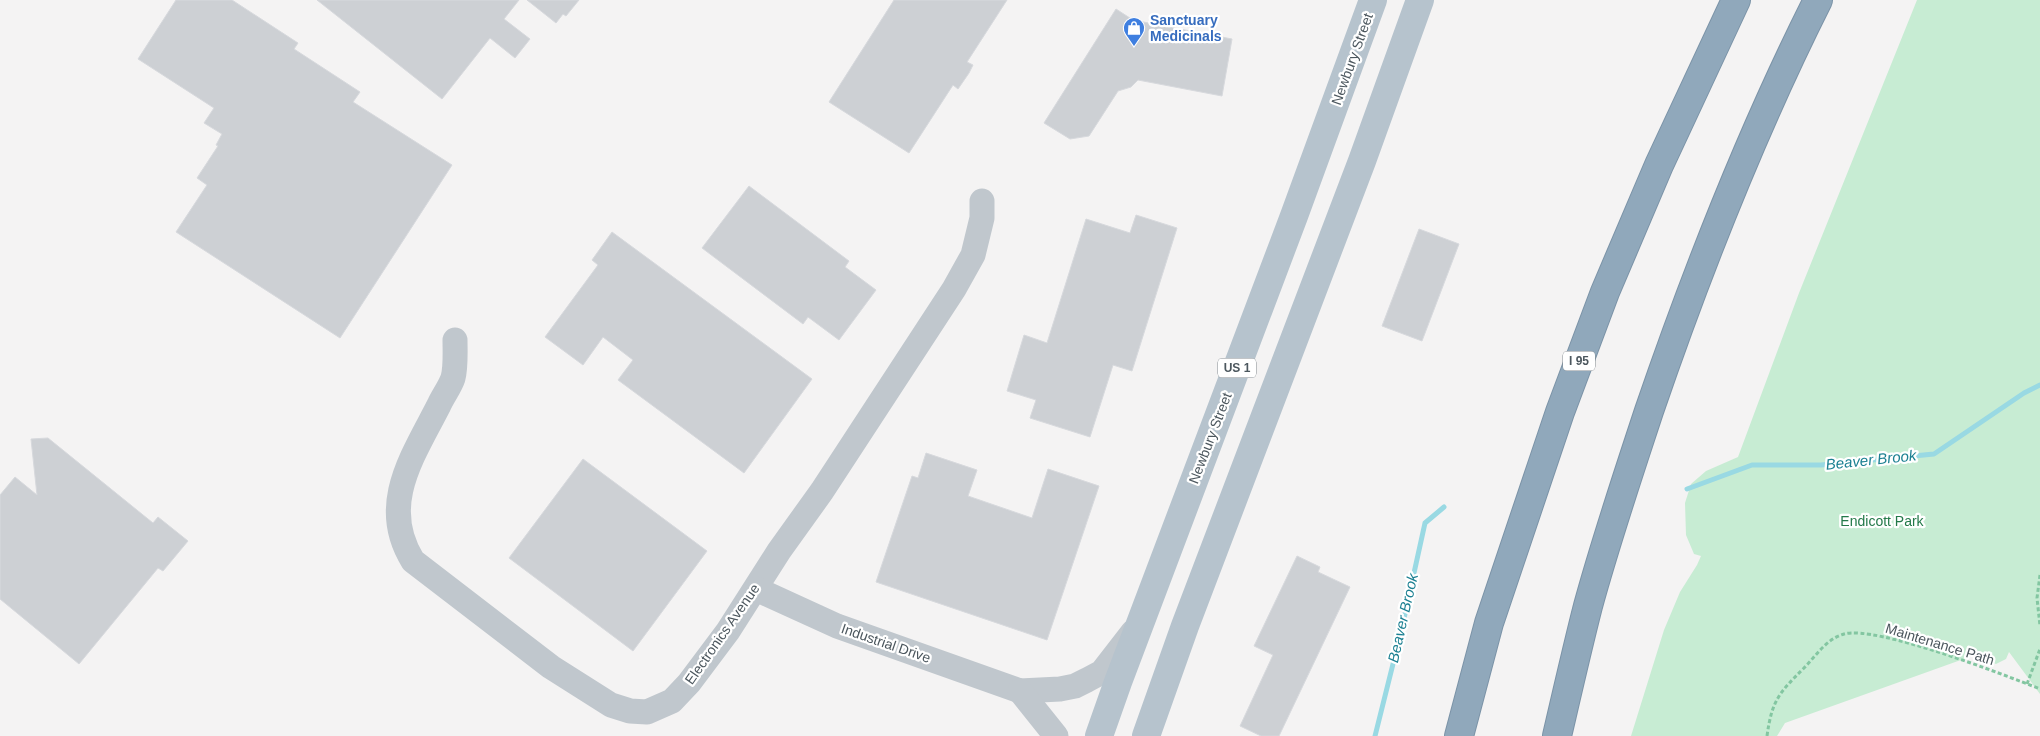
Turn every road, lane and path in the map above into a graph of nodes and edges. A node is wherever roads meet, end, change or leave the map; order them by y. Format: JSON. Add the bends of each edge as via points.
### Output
{"nodes":[{"id":1,"x":1373,"y":0,"type":"edge"},
{"id":2,"x":1420,"y":0,"type":"edge"},
{"id":3,"x":1736,"y":0,"type":"edge"},
{"id":4,"x":1818,"y":0,"type":"edge"},
{"id":5,"x":982,"y":200,"type":"dead end"},
{"id":6,"x":455,"y":340,"type":"dead end"},
{"id":7,"x":2040,"y":574,"type":"edge"},
{"id":8,"x":756,"y":588,"type":"junction"},
{"id":9,"x":1140,"y":624,"type":"junction"},
{"id":10,"x":2040,"y":626,"type":"edge"},
{"id":11,"x":2040,"y":649,"type":"edge"},
{"id":12,"x":2027,"y":684,"type":"junction"},
{"id":13,"x":2040,"y":689,"type":"edge"},
{"id":14,"x":1020,"y":690,"type":"junction"},
{"id":15,"x":1056,"y":736,"type":"edge"},
{"id":16,"x":1099,"y":736,"type":"edge"},
{"id":17,"x":1146,"y":736,"type":"edge"},
{"id":18,"x":1459,"y":736,"type":"edge"},
{"id":19,"x":1557,"y":736,"type":"edge"},
{"id":20,"x":1767,"y":736,"type":"edge"}],
"edges":[{"from":1,"to":9,"type":"main road","name":"Newbury Street","number":"US 1"},
{"from":2,"to":17,"type":"main road"},
{"from":3,"to":18,"type":"highway","number":"I 95","via":[[1658,165],[1598,310],[1489,622]]},
{"from":4,"to":19,"type":"highway","via":[[1739,171],[1662,372],[1589,605]]},
{"from":5,"to":8,"type":"street","name":"Electronics Avenue","via":[[982,218],[973,255],[954,289]]},
{"from":6,"to":8,"type":"street","name":"Electronics Avenue","via":[[453,377],[404,474],[399,492],[400,533],[413,561],[551,667],[611,705],[630,711],[647,712],[672,701],[728,631]]},
{"from":7,"to":10,"type":"path","via":[[2037,598]]},
{"from":8,"to":14,"type":"street","name":"Industrial Drive","via":[[838,626]]},
{"from":9,"to":14,"type":"street","name":"Industrial Drive","via":[[1102,672],[1075,686]]},
{"from":9,"to":16,"type":"main road","name":"Newbury Street","number":"US 1"},
{"from":11,"to":12,"type":"path"},
{"from":12,"to":13,"type":"path","name":"Maintenance Path"},
{"from":12,"to":20,"type":"path","name":"Maintenance Path","via":[[1902,642],[1871,635],[1844,634],[1829,642],[1778,696]]},
{"from":14,"to":15,"type":"street"}]}
